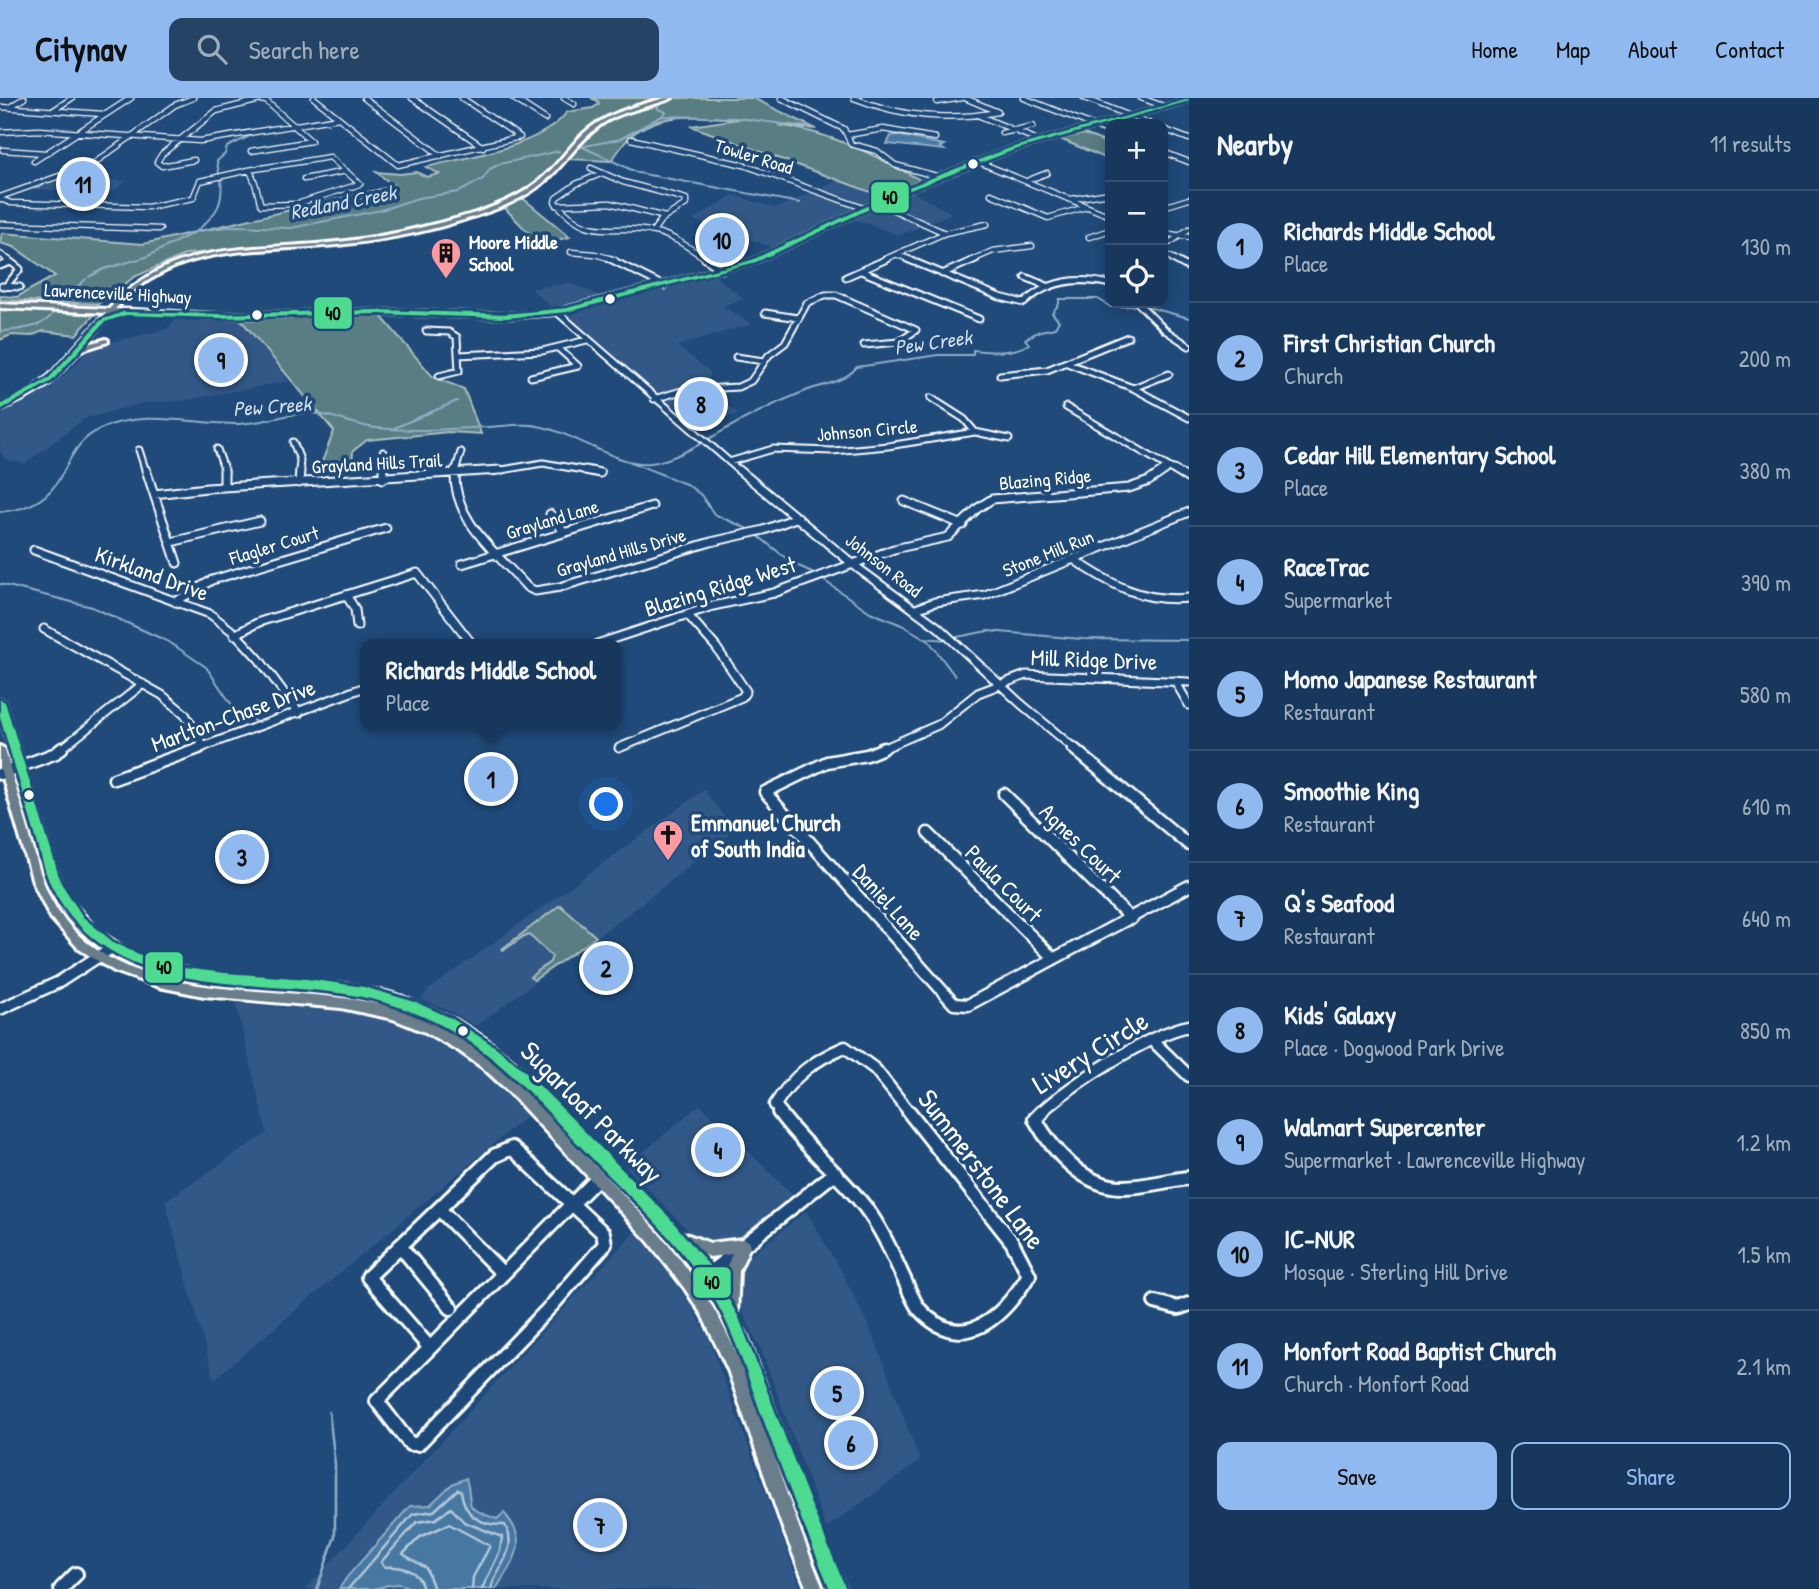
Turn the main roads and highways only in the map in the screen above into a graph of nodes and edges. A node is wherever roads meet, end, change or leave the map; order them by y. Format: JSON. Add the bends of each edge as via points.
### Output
{"nodes":[{"id":1,"x":662,"y":98,"type":"edge"},
{"id":2,"x":670,"y":98,"type":"edge"},
{"id":3,"x":1189,"y":100,"type":"edge"},
{"id":4,"x":385,"y":236,"type":"junction"},
{"id":5,"x":117,"y":301,"type":"junction"},
{"id":6,"x":0,"y":305,"type":"edge"},
{"id":7,"x":91,"y":309,"type":"junction"},
{"id":8,"x":109,"y":310,"type":"junction"},
{"id":9,"x":134,"y":310,"type":"junction"},
{"id":10,"x":125,"y":313,"type":"junction"},
{"id":11,"x":235,"y":315,"type":"junction"},
{"id":12,"x":100,"y":320,"type":"junction"},
{"id":13,"x":93,"y":331,"type":"junction"},
{"id":14,"x":76,"y":351,"type":"junction"},
{"id":15,"x":1,"y":407,"type":"edge"},
{"id":16,"x":0,"y":702,"type":"edge"},
{"id":17,"x":0,"y":750,"type":"edge"},
{"id":18,"x":3,"y":773,"type":"edge"},
{"id":19,"x":676,"y":1236,"type":"junction"},
{"id":20,"x":732,"y":1317,"type":"junction"},
{"id":21,"x":815,"y":1589,"type":"edge"},
{"id":22,"x":838,"y":1589,"type":"edge"}],
"edges":[{"from":1,"to":4,"type":"main road","via":[[590,125],[541,176],[509,197]]},
{"from":2,"to":4,"type":"main road","via":[[600,123],[547,177],[514,198],[448,223]]},
{"from":3,"to":11,"type":"main road","name":"Lawrenceville Highway","via":[[979,162],[766,256],[557,312],[506,316],[377,312]]},
{"from":4,"to":5,"type":"main road","via":[[221,250],[142,277]]},
{"from":5,"to":7,"type":"main road"},
{"from":5,"to":8,"type":"main road"},
{"from":5,"to":9,"type":"main road"},
{"from":6,"to":7,"type":"main road","name":"Lawrenceville Highway"},
{"from":7,"to":8,"type":"main road","name":"Lawrenceville Highway"},
{"from":7,"to":12,"type":"main road"},
{"from":8,"to":9,"type":"main road","name":"Lawrenceville Highway"},
{"from":8,"to":10,"type":"main road","name":"Lawrenceville Highway"},
{"from":8,"to":12,"type":"main road"},
{"from":9,"to":11,"type":"main road","name":"Lawrenceville Highway"},
{"from":10,"to":11,"type":"main road","name":"Lawrenceville Highway","via":[[160,314],[170,320]]},
{"from":10,"to":12,"type":"main road"},
{"from":12,"to":13,"type":"main road"},
{"from":12,"to":15,"type":"main road","via":[[41,379]]},
{"from":13,"to":14,"type":"main road"},
{"from":13,"to":14,"type":"main road","via":[[94,337],[106,341]]},
{"from":14,"to":15,"type":"main road","via":[[50,380]]},
{"from":16,"to":19,"type":"main road","name":"Sugarloaf Parkway","via":[[49,868],[62,897],[85,926],[138,960],[183,974],[372,994],[450,1022],[510,1065]]},
{"from":17,"to":18,"type":"main road","name":"Sugarloaf Parkway"},
{"from":18,"to":21,"type":"main road","name":"Sugarloaf Parkway","via":[[47,902],[69,932],[100,957],[131,973],[178,987],[356,1006],[418,1023],[483,1061],[511,1087],[691,1283],[729,1355]]},
{"from":19,"to":20,"type":"main road","name":"Sugarloaf Parkway","via":[[707,1274]]},
{"from":19,"to":20,"type":"main road","via":[[710,1250],[743,1246],[732,1270]]},
{"from":20,"to":22,"type":"main road","name":"Sugarloaf Parkway"}]}
